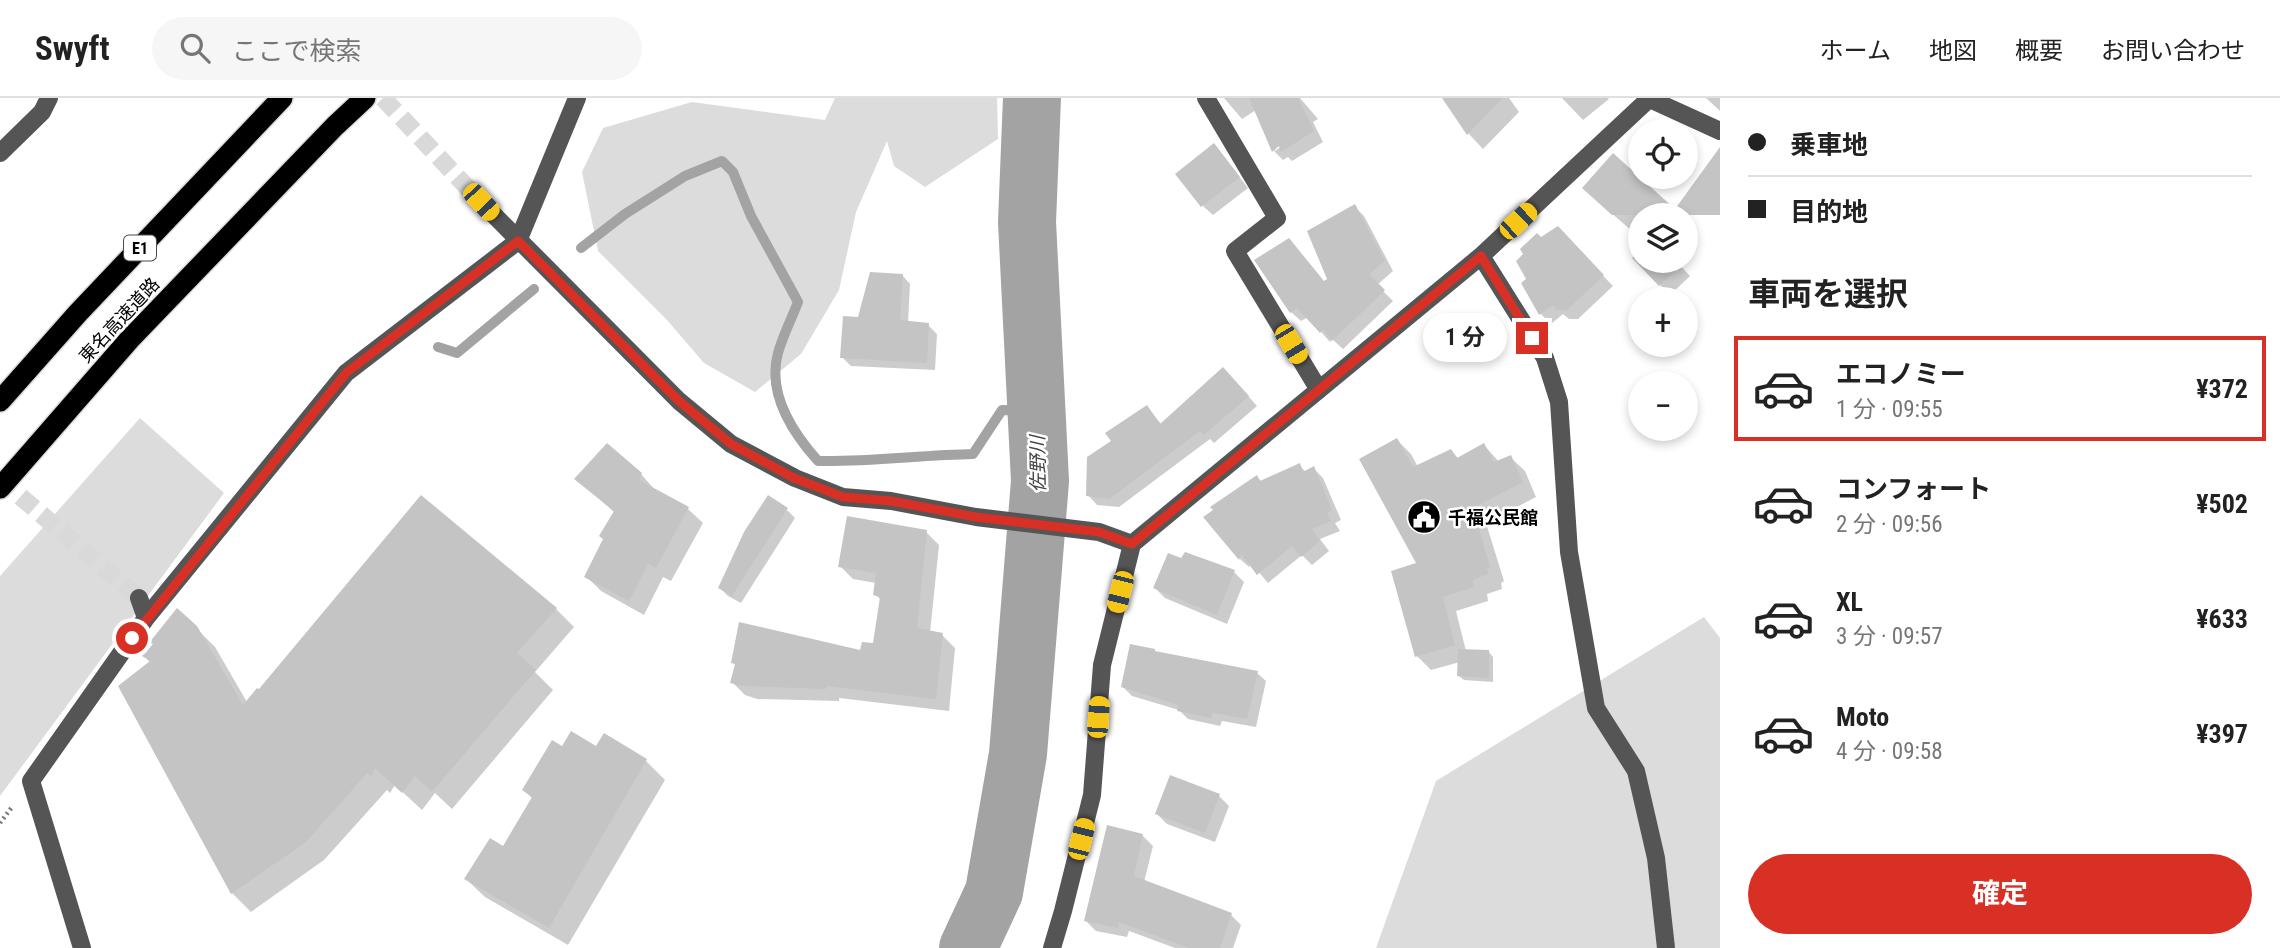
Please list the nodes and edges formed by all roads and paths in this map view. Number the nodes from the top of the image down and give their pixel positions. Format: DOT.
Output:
graph roads {
  1 [pos="49,98"];
  2 [pos="282,98"];
  3 [pos="365,98"];
  4 [pos="577,98"];
  5 [pos="1206,98"];
  6 [pos="1650,98"];
  7 [pos="1720,131"];
  8 [pos="0,153"];
  9 [pos="481,202"];
  10 [pos="518,241"];
  11 [pos="1481,256"];
  12 [pos="1319,390"];
  13 [pos="0,401"];
  14 [pos="0,488"];
  15 [pos="1132,544"];
  16 [pos="139,598"];
  17 [pos="146,618"];
  18 [pos="82,948"];
  19 [pos="1052,948"];
  20 [pos="1666,948"];
  1 -- 8 [label="street"];
  2 -- 13 [label="highway, 東名高速道路 / E1"];
  3 -- 14 [label="highway, 東名高速道路"];
  4 -- 10 [label="street"];
  5 -- 12 [label="street"];
  6 -- 7 [label="street"];
  6 -- 11 [label="street"];
  9 -- 10 [label="street"];
  10 -- 15 [label="street"];
  10 -- 17 [label="street"];
  11 -- 12 [label="street"];
  11 -- 20 [label="street"];
  12 -- 15 [label="street"];
  15 -- 19 [label="street"];
  16 -- 17 [label="street"];
  17 -- 18 [label="street"];
}
